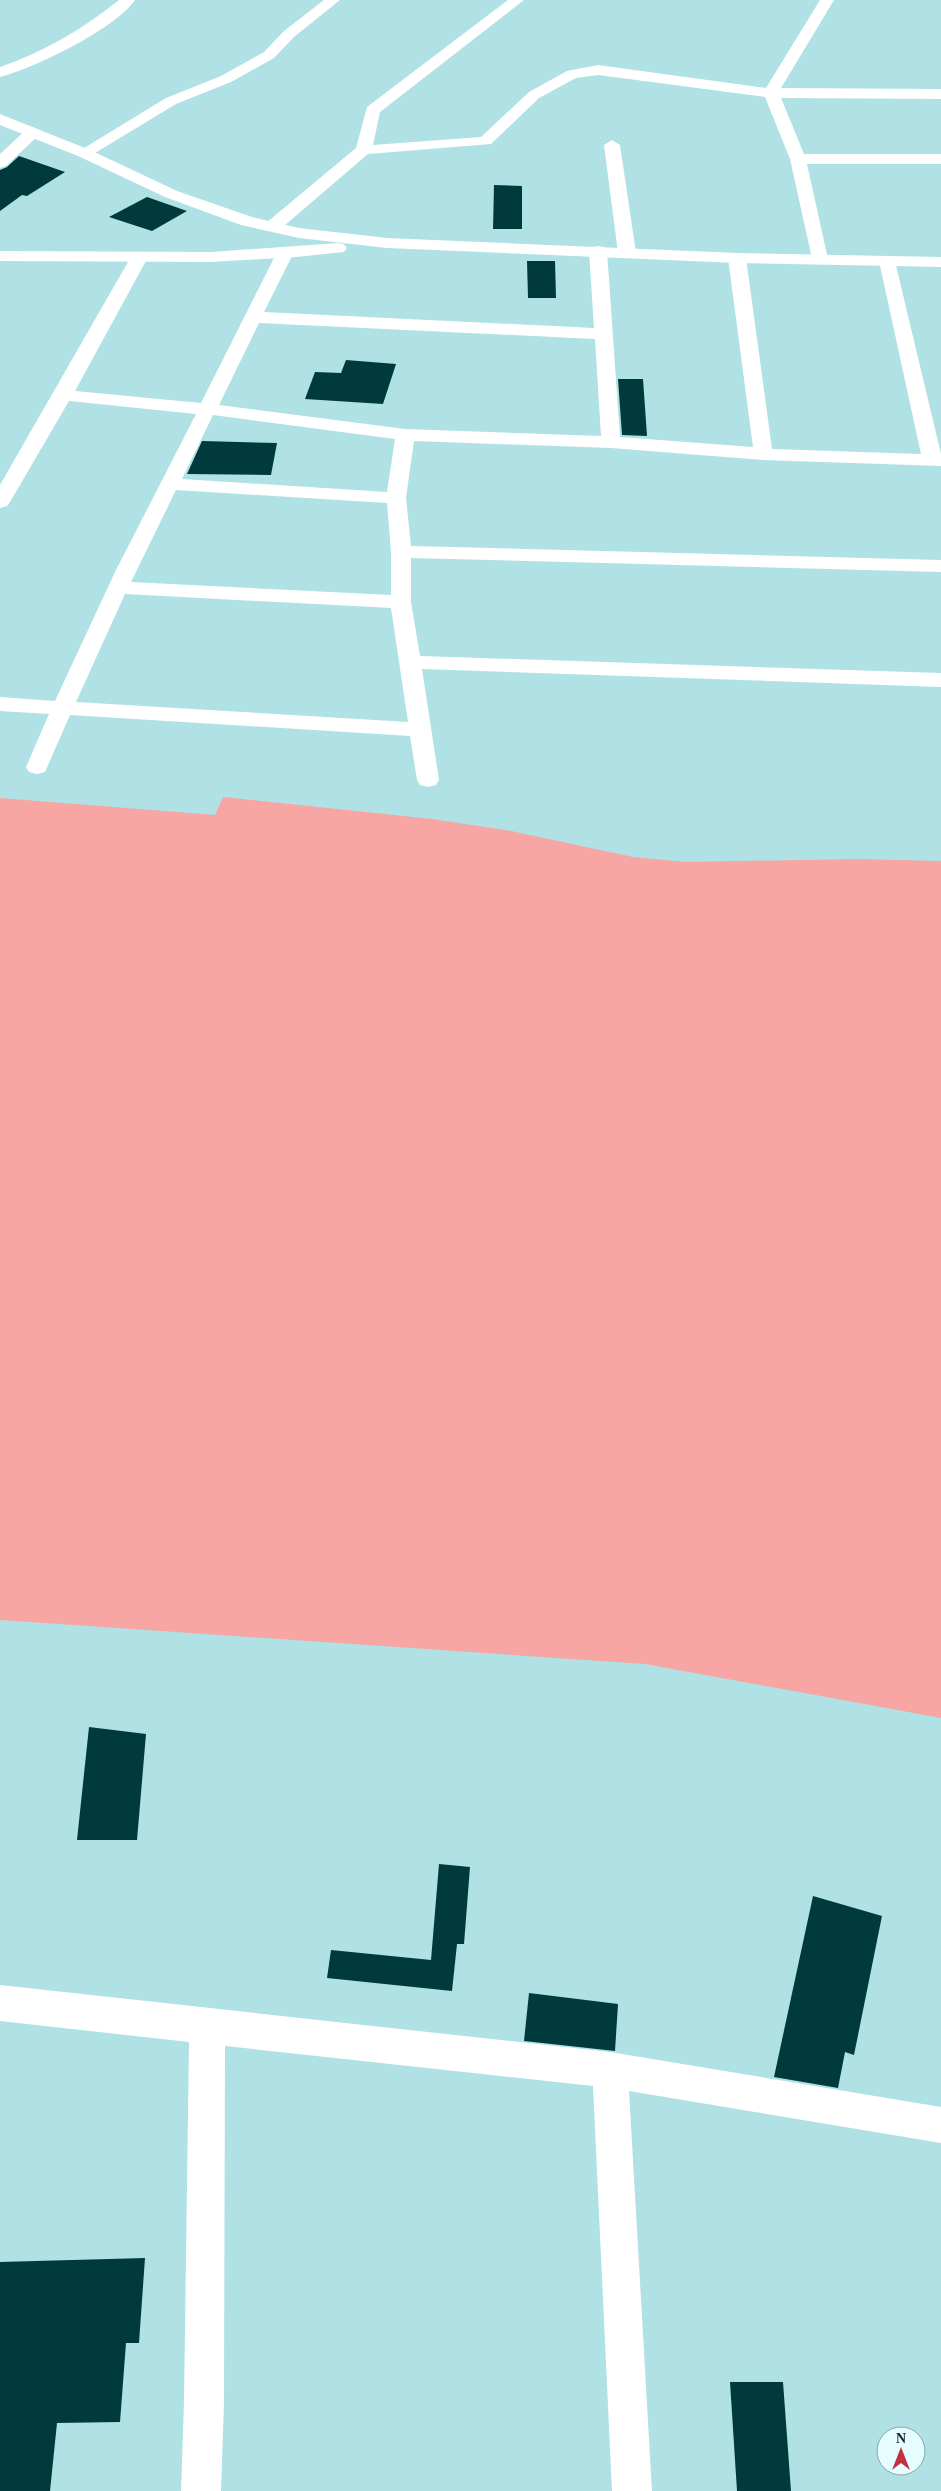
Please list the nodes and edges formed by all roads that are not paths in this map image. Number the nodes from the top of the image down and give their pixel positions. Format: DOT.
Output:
graph roads {
  1 [pos="128,0"];
  2 [pos="333,0"];
  3 [pos="517,0"];
  4 [pos="827,0"];
  5 [pos="0,72"];
  6 [pos="771,93"];
  7 [pos="941,94"];
  8 [pos="0,118"];
  9 [pos="33,132"];
  10 [pos="612,145"];
  11 [pos="364,150"];
  12 [pos="84,153"];
  13 [pos="798,159"];
  14 [pos="941,159"];
  15 [pos="0,163"];
  16 [pos="272,227"];
  17 [pos="387,243"];
  18 [pos="598,252"];
  19 [pos="627,253"];
  20 [pos="284,254"];
  21 [pos="0,256"];
  22 [pos="736,258"];
  23 [pos="819,259"];
  24 [pos="138,260"];
  25 [pos="888,261"];
  26 [pos="941,262"];
  27 [pos="254,317"];
  28 [pos="604,334"];
  29 [pos="63,395"];
  30 [pos="207,409"];
  31 [pos="405,435"];
  32 [pos="611,442"];
  33 [pos="763,454"];
  34 [pos="936,460"];
  35 [pos="168,484"];
  36 [pos="396,498"];
  37 [pos="0,502"];
  38 [pos="401,552"];
  39 [pos="941,566"];
  40 [pos="119,588"];
  41 [pos="401,602"];
  42 [pos="409,662"];
  43 [pos="941,680"];
  44 [pos="0,704"];
  45 [pos="62,708"];
  46 [pos="421,730"];
  47 [pos="37,767"];
  48 [pos="428,780"];
  49 [pos="0,2003"];
  50 [pos="207,2025"];
  51 [pos="610,2070"];
  52 [pos="941,2125"];
  53 [pos="201,2491"];
  54 [pos="632,2491"];
  1 -- 5 [label="street"];
  2 -- 12 [label="street"];
  3 -- 11 [label="street"];
  4 -- 6 [label="street"];
  6 -- 7 [label="street"];
  6 -- 11 [label="street"];
  6 -- 13 [label="street"];
  8 -- 9 [label="street"];
  9 -- 12 [label="street"];
  9 -- 15 [label="street"];
  10 -- 19 [label="street"];
  11 -- 16 [label="street"];
  12 -- 16 [label="street"];
  13 -- 14 [label="street"];
  13 -- 23 [label="street"];
  16 -- 17 [label="street"];
  17 -- 18 [label="street"];
  17 -- 20 [label="street"];
  18 -- 19 [label="street"];
  18 -- 28 [label="street"];
  19 -- 22 [label="street"];
  20 -- 24 [label="street"];
  20 -- 27 [label="street"];
  21 -- 24 [label="street"];
  22 -- 23 [label="street"];
  22 -- 33 [label="street"];
  23 -- 25 [label="street"];
  24 -- 29 [label="street"];
  25 -- 26 [label="street"];
  25 -- 34 [label="street"];
  27 -- 28 [label="street"];
  27 -- 30 [label="street"];
  28 -- 32 [label="street"];
  29 -- 30 [label="street"];
  29 -- 37 [label="street"];
  30 -- 31 [label="street"];
  30 -- 35 [label="street"];
  31 -- 32 [label="street"];
  31 -- 36 [label="street"];
  32 -- 33 [label="street"];
  33 -- 34 [label="street"];
  35 -- 36 [label="street"];
  35 -- 40 [label="street"];
  36 -- 38 [label="street"];
  38 -- 39 [label="street"];
  38 -- 41 [label="street"];
  40 -- 41 [label="street"];
  40 -- 45 [label="street"];
  41 -- 42 [label="street"];
  42 -- 43 [label="street"];
  42 -- 46 [label="street"];
  44 -- 45 [label="street"];
  45 -- 46 [label="street"];
  45 -- 47 [label="street"];
  46 -- 48 [label="street"];
  49 -- 50 [label="street"];
  50 -- 51 [label="street"];
  50 -- 53 [label="street"];
  51 -- 52 [label="street"];
  51 -- 54 [label="street"];
}
